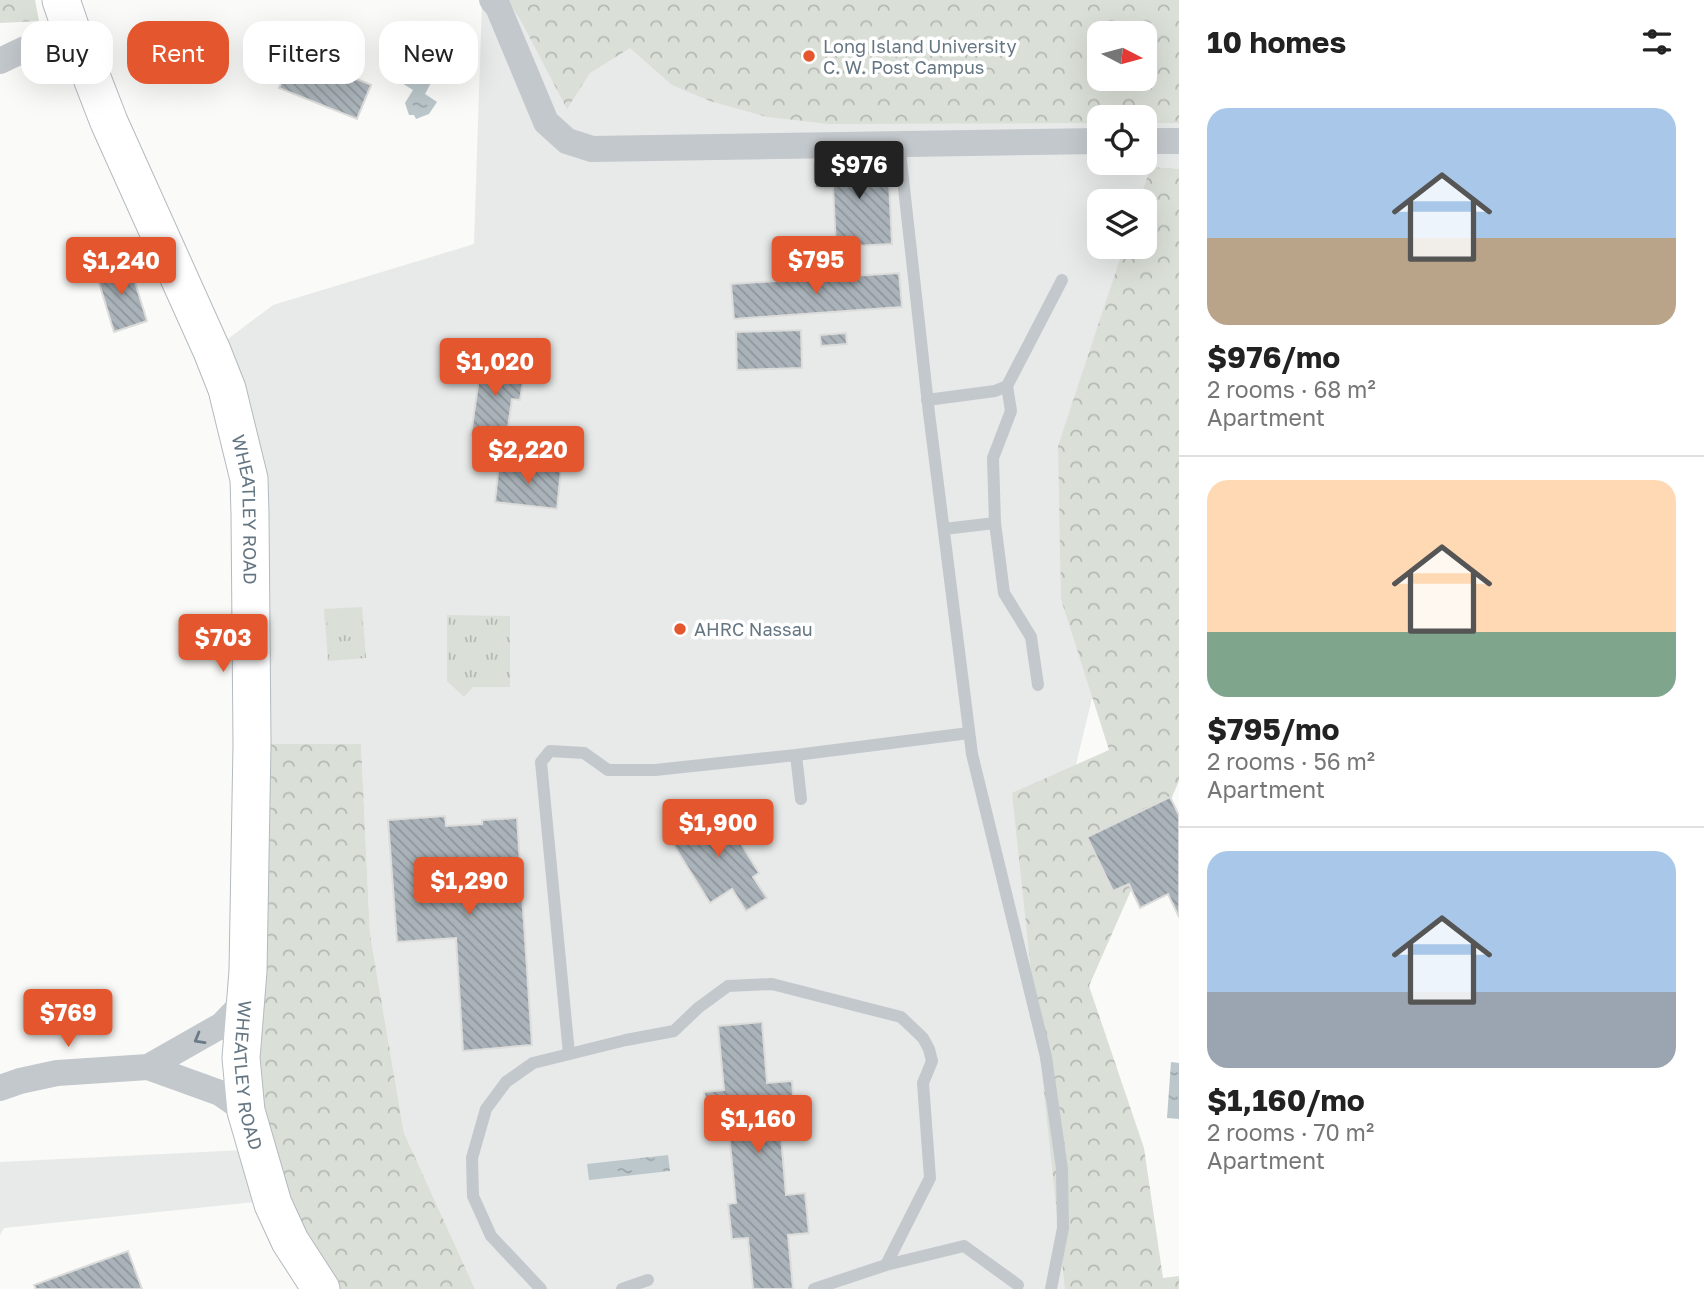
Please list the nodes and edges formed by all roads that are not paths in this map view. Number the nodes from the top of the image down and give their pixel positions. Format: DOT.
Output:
graph roads {
  1 [pos="61,0"];
  2 [pos="492,0"];
  3 [pos="68,21"];
  4 [pos="21,52"];
  5 [pos="0,61"];
  6 [pos="94,84"];
  7 [pos="1087,141"];
  8 [pos="1157,141"];
  9 [pos="1179,141"];
  10 [pos="900,143"];
  11 [pos="1062,280"];
  12 [pos="1007,386"];
  13 [pos="927,400"];
  14 [pos="995,523"];
  15 [pos="943,529"];
  16 [pos="1038,685"];
  17 [pos="969,733"];
  18 [pos="796,755"];
  19 [pos="801,799"];
  20 [pos="244,1002"];
  21 [pos="569,1054"];
  22 [pos="148,1067"];
  23 [pos="0,1088"];
  24 [pos="246,1111"];
  25 [pos="886,1265"];
  26 [pos="648,1280"];
  27 [pos="1016,1288"];
  28 [pos="321,1289"];
  29 [pos="541,1289"];
  30 [pos="622,1289"];
  31 [pos="814,1289"];
  32 [pos="1051,1289"];
  1 -- 3 [label="main road, WHEATLEY ROAD"];
  2 -- 10 [label="street"];
  4 -- 5 [label="street"];
  6 -- 20 [label="main road, WHEATLEY ROAD"];
  7 -- 10 [label="street"];
  8 -- 9 [label="street"];
  10 -- 13 [label="lane"];
  11 -- 12 [label="lane"];
  12 -- 13 [label="lane"];
  12 -- 14 [label="lane"];
  13 -- 15 [label="lane"];
  14 -- 15 [label="lane"];
  14 -- 16 [label="lane"];
  15 -- 17 [label="lane"];
  17 -- 18 [label="lane"];
  17 -- 32 [label="lane"];
  18 -- 19 [label="lane"];
  18 -- 21 [label="lane"];
  20 -- 22 [label="street, one-way"];
  20 -- 24 [label="main road, WHEATLEY ROAD"];
  21 -- 25 [label="lane"];
  21 -- 29 [label="lane"];
  22 -- 23 [label="street"];
  22 -- 24 [label="street"];
  24 -- 28 [label="main road, WHEATLEY ROAD"];
  25 -- 27 [label="lane"];
  25 -- 31 [label="lane"];
  26 -- 30 [label="lane"];
}
